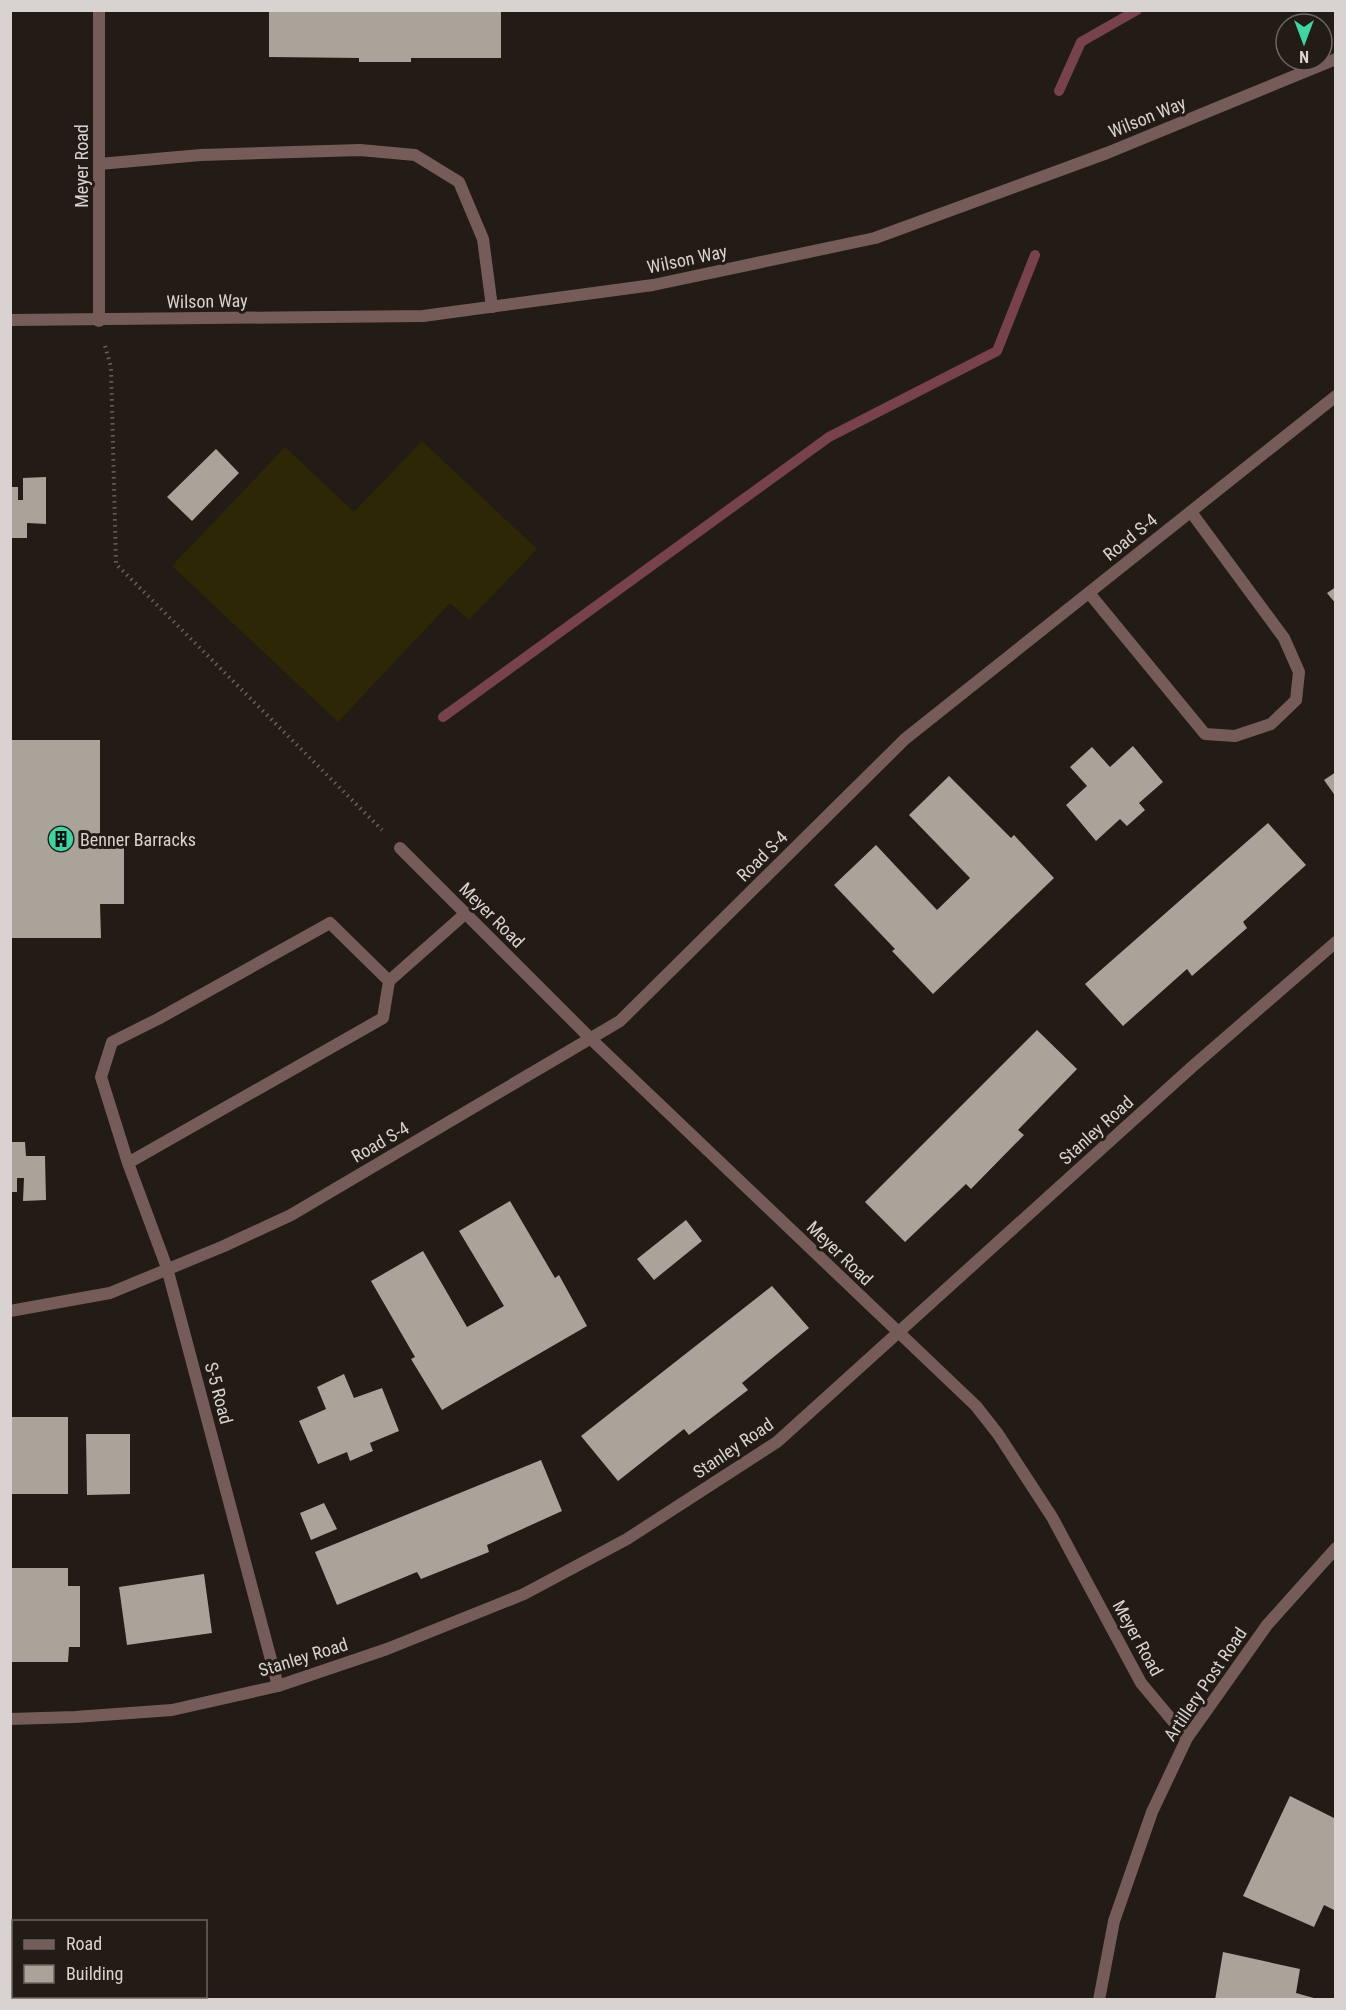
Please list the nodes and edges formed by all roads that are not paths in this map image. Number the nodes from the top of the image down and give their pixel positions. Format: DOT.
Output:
graph roads {
  1 [pos="99,10"];
  2 [pos="1335,59"];
  3 [pos="99,164"];
  4 [pos="492,307"];
  5 [pos="10,320"];
  6 [pos="99,321"];
  7 [pos="1335,396"];
  8 [pos="1191,512"];
  9 [pos="1089,593"];
  10 [pos="400,848"];
  11 [pos="466,914"];
  12 [pos="1335,942"];
  13 [pos="389,981"];
  14 [pos="592,1040"];
  15 [pos="128,1163"];
  16 [pos="167,1268"];
  17 [pos="10,1311"];
  18 [pos="899,1335"];
  19 [pos="1335,1548"];
  20 [pos="278,1686"];
  21 [pos="10,1719"];
  22 [pos="1187,1738"];
  23 [pos="1099,2000"];
  1 -- 3 [label="street, Meyer Road"];
  2 -- 4 [label="street, Wilson Way"];
  3 -- 4 [label="street"];
  3 -- 6 [label="street, Meyer Road"];
  4 -- 6 [label="street, Wilson Way"];
  5 -- 6 [label="street, Wilson Way"];
  7 -- 8 [label="street, Road S-4"];
  8 -- 9 [label="street, Road S-4"];
  8 -- 9 [label="street"];
  9 -- 14 [label="street, Road S-4"];
  10 -- 11 [label="street, Meyer Road"];
  11 -- 13 [label="street"];
  11 -- 14 [label="street, Meyer Road"];
  12 -- 18 [label="street, Stanley Road"];
  13 -- 15 [label="street"];
  13 -- 15 [label="street, S-5 Road"];
  14 -- 16 [label="street, Road S-4"];
  14 -- 18 [label="street, Meyer Road"];
  15 -- 16 [label="street, S-5 Road"];
  16 -- 17 [label="street"];
  16 -- 20 [label="street, S-5 Road"];
  18 -- 20 [label="street, Stanley Road"];
  18 -- 22 [label="street, Meyer Road"];
  19 -- 22 [label="street, Artillery Post Road"];
  20 -- 21 [label="street, Stanley Road"];
  22 -- 23 [label="street, Artillery Post Road"];
}
